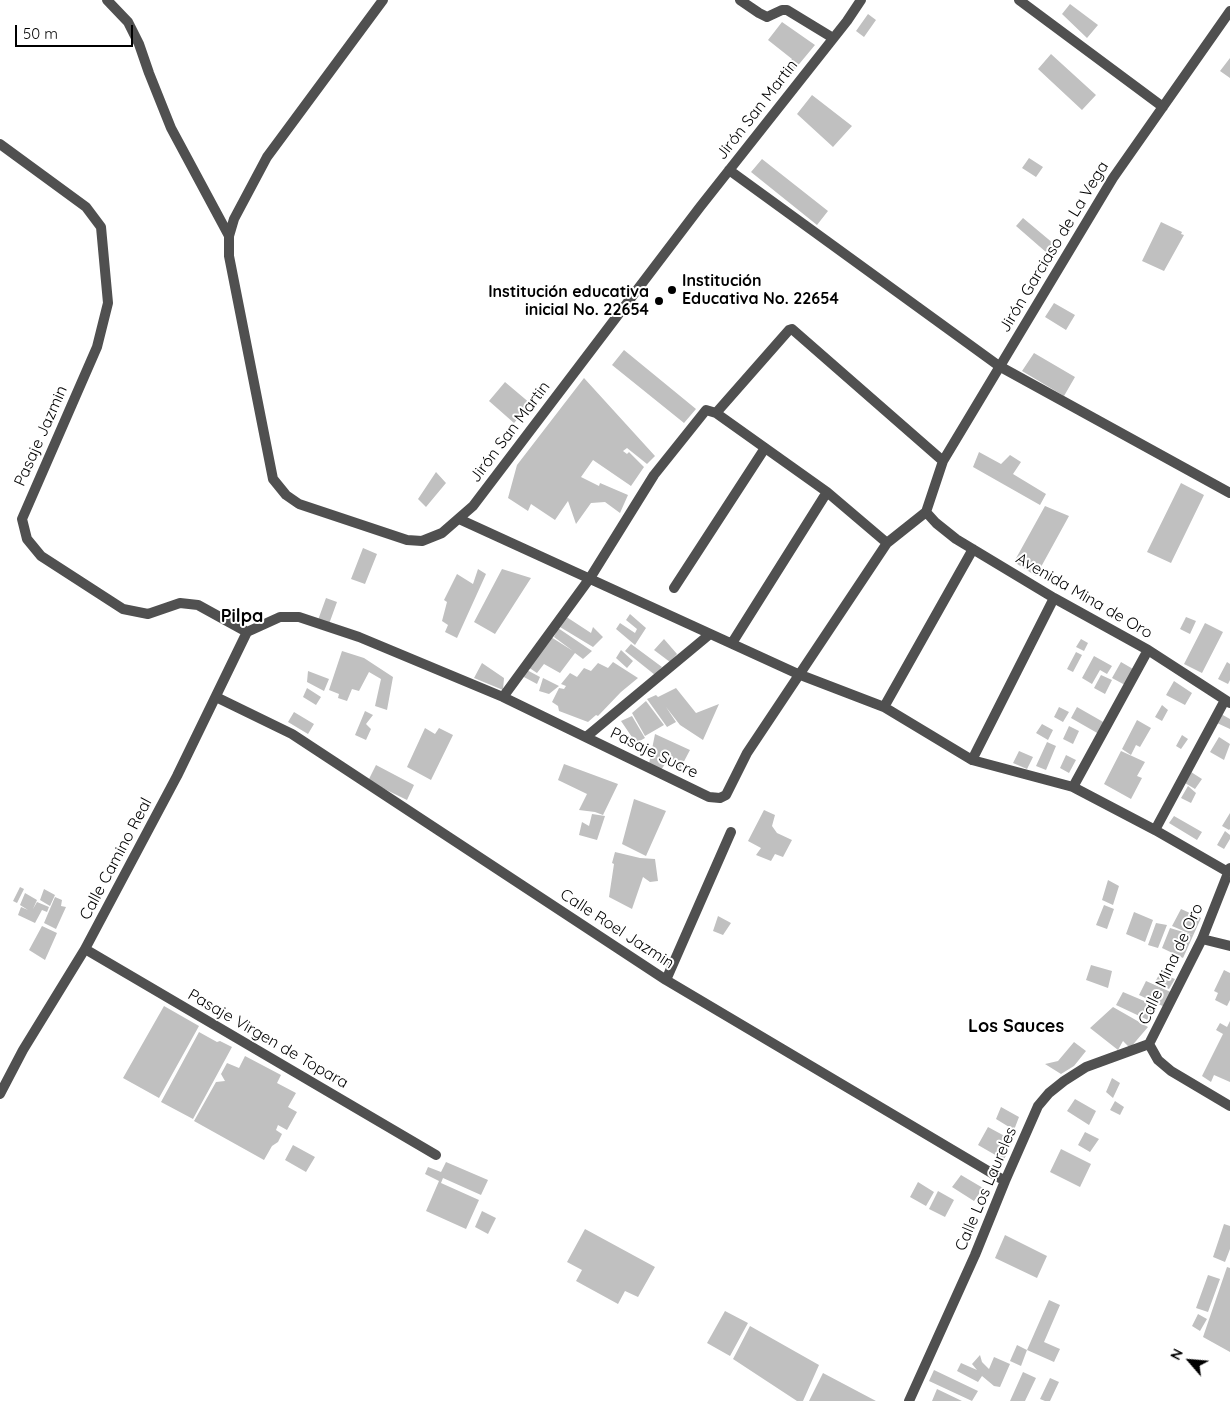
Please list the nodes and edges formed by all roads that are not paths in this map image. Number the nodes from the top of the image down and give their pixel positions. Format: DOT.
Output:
graph roads {
  1 [pos="107,0"];
  2 [pos="383,0"];
  3 [pos="740,0"];
  4 [pos="861,0"];
  5 [pos="1019,0"];
  6 [pos="1230,11"];
  7 [pos="833,38"];
  8 [pos="1163,107"];
  9 [pos="0,144"];
  10 [pos="729,170"];
  11 [pos="229,236"];
  12 [pos="999,366"];
  13 [pos="716,413"];
  14 [pos="765,448"];
  15 [pos="943,461"];
  16 [pos="827,492"];
  17 [pos="1230,493"];
  18 [pos="926,512"];
  19 [pos="460,519"];
  20 [pos="887,543"];
  21 [pos="973,549"];
  22 [pos="590,578"];
  23 [pos="674,588"];
  24 [pos="1054,598"];
  25 [pos="247,632"];
  26 [pos="710,634"];
  27 [pos="732,644"];
  28 [pos="1148,650"];
  29 [pos="798,674"];
  30 [pos="216,697"];
  31 [pos="503,697"];
  32 [pos="1228,702"];
  33 [pos="884,707"];
  34 [pos="586,737"];
  35 [pos="972,760"];
  36 [pos="1073,787"];
  37 [pos="1155,830"];
  38 [pos="731,832"];
  39 [pos="1229,870"];
  40 [pos="1202,939"];
  41 [pos="1230,946"];
  42 [pos="85,949"];
  43 [pos="666,980"];
  44 [pos="1149,1044"];
  45 [pos="0,1094"];
  46 [pos="1230,1106"];
  47 [pos="436,1156"];
  48 [pos="1005,1181"];
  49 [pos="910,1401"];
  1 -- 11 [label="street"];
  2 -- 11 [label="street"];
  3 -- 7 [label="street"];
  4 -- 7 [label="street, Jirón San Martin"];
  5 -- 8 [label="street"];
  6 -- 8 [label="street, Jirón Garciaso de La Vega"];
  7 -- 10 [label="street, Jirón San Martin"];
  8 -- 12 [label="street, Jirón Garciaso de La Vega"];
  9 -- 25 [label="street, Pasaje Jazmin"];
  10 -- 12 [label="street"];
  10 -- 19 [label="street, Jirón San Martin"];
  11 -- 19 [label="street, Jirón San Martin"];
  12 -- 15 [label="street, Jirón Garciaso de La Vega"];
  12 -- 17 [label="street"];
  13 -- 14 [label="street"];
  13 -- 15 [label="street"];
  13 -- 22 [label="street"];
  14 -- 16 [label="street"];
  14 -- 23 [label="street"];
  15 -- 18 [label="street, Jirón Garciaso de La Vega"];
  16 -- 20 [label="street"];
  16 -- 27 [label="street"];
  18 -- 20 [label="street, Pasaje Sucre"];
  18 -- 21 [label="street, Avenida Mina de Oro"];
  19 -- 22 [label="street"];
  20 -- 29 [label="street, Pasaje Sucre"];
  21 -- 24 [label="street, Avenida Mina de Oro"];
  21 -- 33 [label="street"];
  22 -- 26 [label="street"];
  22 -- 31 [label="street"];
  24 -- 28 [label="street, Avenida Mina de Oro"];
  24 -- 35 [label="street"];
  25 -- 30 [label="street, Calle Camino Real"];
  25 -- 31 [label="street, Pasaje Sucre"];
  26 -- 27 [label="street"];
  26 -- 34 [label="street"];
  27 -- 29 [label="street"];
  28 -- 32 [label="street, Avenida Mina de Oro"];
  28 -- 36 [label="street"];
  29 -- 33 [label="street"];
  29 -- 34 [label="street, Pasaje Sucre"];
  30 -- 42 [label="street, Calle Camino Real"];
  30 -- 43 [label="street, Calle Roel Jazmin"];
  31 -- 34 [label="street, Pasaje Sucre"];
  32 -- 37 [label="street"];
  33 -- 35 [label="street"];
  35 -- 36 [label="street"];
  36 -- 37 [label="street"];
  37 -- 39 [label="street"];
  38 -- 43 [label="street"];
  39 -- 40 [label="street, Calle Mina de Oro"];
  40 -- 41 [label="street"];
  40 -- 44 [label="street, Calle Mina de Oro"];
  42 -- 45 [label="street, Calle Camino Real"];
  42 -- 47 [label="street, Pasaje Virgen de Topara"];
  43 -- 48 [label="street, Calle Roel Jazmin"];
  44 -- 46 [label="street"];
  44 -- 48 [label="street, Calle Los Laureles"];
  48 -- 49 [label="street, Calle Los Laureles"];
}
